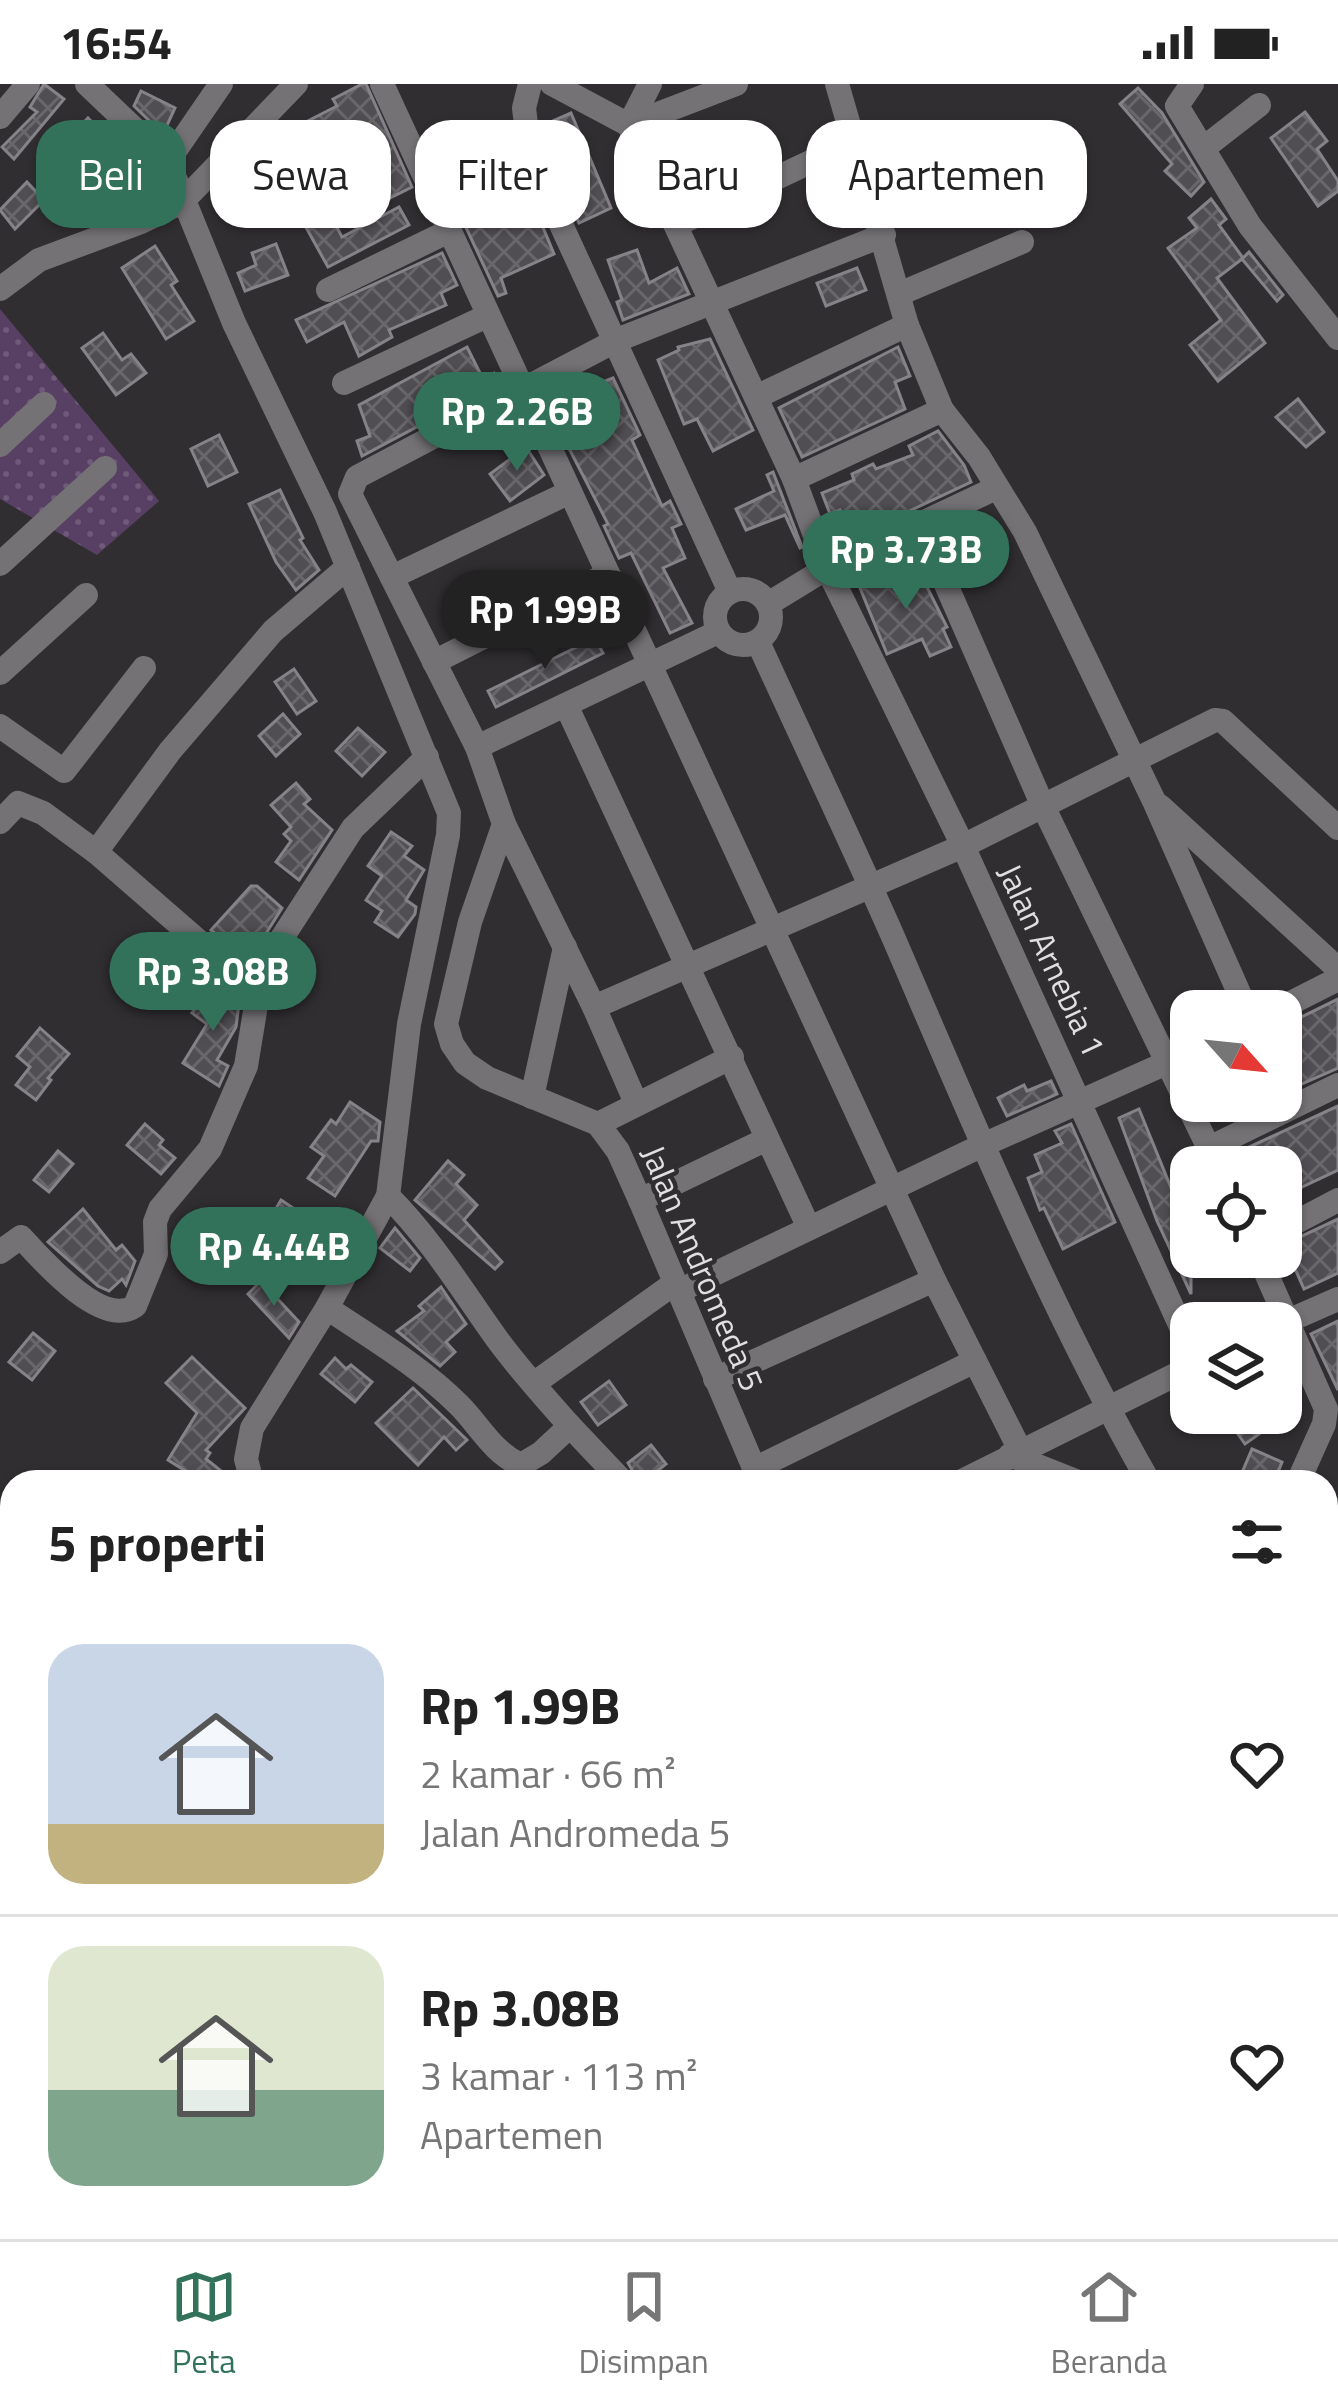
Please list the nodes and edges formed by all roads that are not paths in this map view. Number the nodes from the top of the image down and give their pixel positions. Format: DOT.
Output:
graph roads {
  1 [pos="28,84"];
  2 [pos="87,84"];
  3 [pos="221,84"];
  4 [pos="296,84"];
  5 [pos="530,84"];
  6 [pos="552,84"];
  7 [pos="650,84"];
  8 [pos="736,84"];
  9 [pos="836,84"];
  10 [pos="1192,84"];
  11 [pos="394,91"];
  12 [pos="1259,106"];
  13 [pos="0,117"];
  14 [pos="125,120"];
  15 [pos="620,120"];
  16 [pos="632,120"];
  17 [pos="642,120"];
  18 [pos="848,120"];
  19 [pos="186,135"];
  20 [pos="1205,147"];
  21 [pos="186,198"];
  22 [pos="186,211"];
  23 [pos="124,228"];
  24 [pos="677,228"];
  25 [pos="882,228"];
  26 [pos="447,232"];
  27 [pos="884,235"];
  28 [pos="1022,242"];
  29 [pos="3,279"];
  30 [pos="328,290"];
  31 [pos="899,294"];
  32 [pos="710,304"];
  33 [pos="487,316"];
  34 [pos="907,325"];
  35 [pos="1338,338"];
  36 [pos="616,340"];
  37 [pos="344,383"];
  38 [pos="523,391"];
  39 [pos="756,397"];
  40 [pos="44,404"];
  41 [pos="941,410"];
  42 [pos="0,446"];
  43 [pos="105,468"];
  44 [pos="794,479"];
  45 [pos="996,488"];
  46 [pos="570,492"];
  47 [pos="920,525"];
  48 [pos="0,564"];
  49 [pos="348,567"];
  50 [pos="827,568"];
  51 [pos="608,574"];
  52 [pos="392,577"];
  53 [pos="730,592"];
  54 [pos="86,595"];
  55 [pos="769,604"];
  56 [pos="718,632"];
  57 [pos="758,642"];
  58 [pos="434,662"];
  59 [pos="651,664"];
  60 [pos="144,668"];
  61 [pos="0,673"];
  62 [pos="566,705"];
  63 [pos="0,727"];
  64 [pos="477,747"];
  65 [pos="428,757"];
  66 [pos="1132,760"];
  67 [pos="1154,800"];
  68 [pos="1042,804"];
  69 [pos="0,822"];
  70 [pos="504,824"];
  71 [pos="1338,828"];
  72 [pos="963,846"];
  73 [pos="96,852"];
  74 [pos="871,888"];
  75 [pos="774,926"];
  76 [pos="565,947"];
  77 [pos="687,965"];
  78 [pos="1338,969"];
  79 [pos="1338,980"];
  80 [pos="1238,990"];
  81 [pos="258,993"];
  82 [pos="1302,998"];
  83 [pos="594,1006"];
  84 [pos="732,1057"];
  85 [pos="1170,1062"];
  86 [pos="1166,1064"];
  87 [pos="1338,1085"];
  88 [pos="532,1097"];
  89 [pos="1081,1101"];
  90 [pos="636,1103"];
  91 [pos="598,1124"];
  92 [pos="766,1139"];
  93 [pos="983,1145"];
  94 [pos="1207,1146"];
  95 [pos="1234,1146"];
  96 [pos="894,1187"];
  97 [pos="388,1196"];
  98 [pos="640,1200"];
  99 [pos="1338,1200"];
  100 [pos="1302,1218"];
  101 [pos="809,1228"];
  102 [pos="0,1252"];
  103 [pos="934,1280"];
  104 [pos="677,1287"];
  105 [pos="1338,1299"];
  106 [pos="1170,1302"];
  107 [pos="327,1308"];
  108 [pos="1302,1315"];
  109 [pos="1302,1359"];
  110 [pos="975,1361"];
  111 [pos="1170,1378"];
  112 [pos="715,1379"];
  113 [pos="536,1382"];
  114 [pos="1107,1409"];
  115 [pos="1331,1416"];
  116 [pos="570,1426"];
  117 [pos="1014,1453"];
  118 [pos="249,1470"];
  119 [pos="612,1470"];
  120 [pos="754,1470"];
  121 [pos="768,1470"];
  122 [pos="982,1470"];
  123 [pos="1052,1470"];
  124 [pos="1142,1470"];
  125 [pos="1304,1470"];
  1 -- 13 [label="street"];
  2 -- 14 [label="street"];
  3 -- 19 [label="street"];
  4 -- 21 [label="street"];
  5 -- 36 [label="street"];
  6 -- 15 [label="street"];
  7 -- 16 [label="street"];
  8 -- 17 [label="street"];
  9 -- 18 [label="street"];
  10 -- 20 [label="street"];
  11 -- 26 [label="street"];
  12 -- 20 [label="street"];
  20 -- 35 [label="street"];
  22 -- 49 [label="street"];
  23 -- 29 [label="street"];
  24 -- 32 [label="street, Jalan Arnebia 1"];
  25 -- 27 [label="street"];
  26 -- 30 [label="street"];
  26 -- 33 [label="street"];
  27 -- 31 [label="street"];
  27 -- 32 [label="street"];
  28 -- 31 [label="street"];
  31 -- 34 [label="street"];
  32 -- 36 [label="street"];
  32 -- 39 [label="street, Jalan Arnebia 1"];
  33 -- 37 [label="street"];
  33 -- 38 [label="street"];
  34 -- 39 [label="street"];
  34 -- 41 [label="street"];
  36 -- 38 [label="street"];
  36 -- 53 [label="street"];
  38 -- 46 [label="street"];
  38 -- 52 [label="street"];
  39 -- 44 [label="street, Jalan Arnebia 1"];
  40 -- 42 [label="street"];
  41 -- 44 [label="street"];
  41 -- 45 [label="street"];
  43 -- 48 [label="street"];
  44 -- 50 [label="street, Jalan Arnebia 1"];
  45 -- 47 [label="street"];
  45 -- 66 [label="street"];
  46 -- 51 [label="street"];
  46 -- 52 [label="street"];
  47 -- 50 [label="street"];
  47 -- 68 [label="street"];
  49 -- 65 [label="street"];
  49 -- 73 [label="street"];
  50 -- 55 [label="street"];
  50 -- 72 [label="street, Jalan Arnebia 1"];
  51 -- 58 [label="street"];
  51 -- 59 [label="street"];
  52 -- 58 [label="street"];
  53 -- 55 [label="street"];
  53 -- 56 [label="street"];
  54 -- 61 [label="street"];
  55 -- 57 [label="street"];
  56 -- 57 [label="street"];
  56 -- 59 [label="street"];
  57 -- 74 [label="street"];
  58 -- 64 [label="street"];
  59 -- 62 [label="street"];
  59 -- 75 [label="street"];
  60 -- 63 [label="street"];
  62 -- 64 [label="street"];
  62 -- 77 [label="street"];
  64 -- 70 [label="street"];
  65 -- 81 [label="street"];
  65 -- 97 [label="street"];
  66 -- 67 [label="street"];
  66 -- 68 [label="street"];
  66 -- 71 [label="street"];
  67 -- 78 [label="street"];
  67 -- 80 [label="street"];
  68 -- 72 [label="street"];
  68 -- 86 [label="street"];
  69 -- 73 [label="street"];
  70 -- 76 [label="street"];
  70 -- 88 [label="street, Jalan Andromeda 5"];
  72 -- 74 [label="street"];
  72 -- 89 [label="street, Jalan Arnebia 1"];
  73 -- 81 [label="street"];
  74 -- 75 [label="street"];
  74 -- 93 [label="street"];
  75 -- 77 [label="street"];
  75 -- 96 [label="street"];
  76 -- 83 [label="street"];
  76 -- 88 [label="street"];
  77 -- 83 [label="street"];
  77 -- 84 [label="street"];
  79 -- 82 [label="street"];
  81 -- 102 [label="street"];
  83 -- 90 [label="street"];
  84 -- 90 [label="street"];
  84 -- 92 [label="street"];
  85 -- 86 [label="street"];
  86 -- 89 [label="street"];
  86 -- 94 [label="street"];
  87 -- 95 [label="street"];
  88 -- 91 [label="street, Jalan Andromeda 5"];
  89 -- 93 [label="street"];
  89 -- 106 [label="street, Jalan Arnebia 1"];
  90 -- 91 [label="street"];
  91 -- 98 [label="street, Jalan Andromeda 5"];
  92 -- 98 [label="street"];
  92 -- 101 [label="street"];
  93 -- 96 [label="street"];
  93 -- 114 [label="street"];
  96 -- 101 [label="street"];
  96 -- 103 [label="street"];
  97 -- 107 [label="street"];
  97 -- 113 [label="street"];
  98 -- 104 [label="street, Jalan Andromeda 5"];
  99 -- 100 [label="street"];
  101 -- 104 [label="street"];
  103 -- 110 [label="street"];
  103 -- 112 [label="street"];
  104 -- 112 [label="street, Jalan Andromeda 5"];
  104 -- 113 [label="street"];
  105 -- 108 [label="street"];
  107 -- 116 [label="street"];
  107 -- 118 [label="street"];
  109 -- 115 [label="street"];
  110 -- 117 [label="street"];
  110 -- 121 [label="street"];
  111 -- 114 [label="street"];
  112 -- 120 [label="street, Jalan Andromeda 5"];
  113 -- 116 [label="street"];
  114 -- 117 [label="street"];
  114 -- 124 [label="street"];
  115 -- 125 [label="street"];
  116 -- 119 [label="street"];
  117 -- 122 [label="street"];
  117 -- 123 [label="street"];
}
